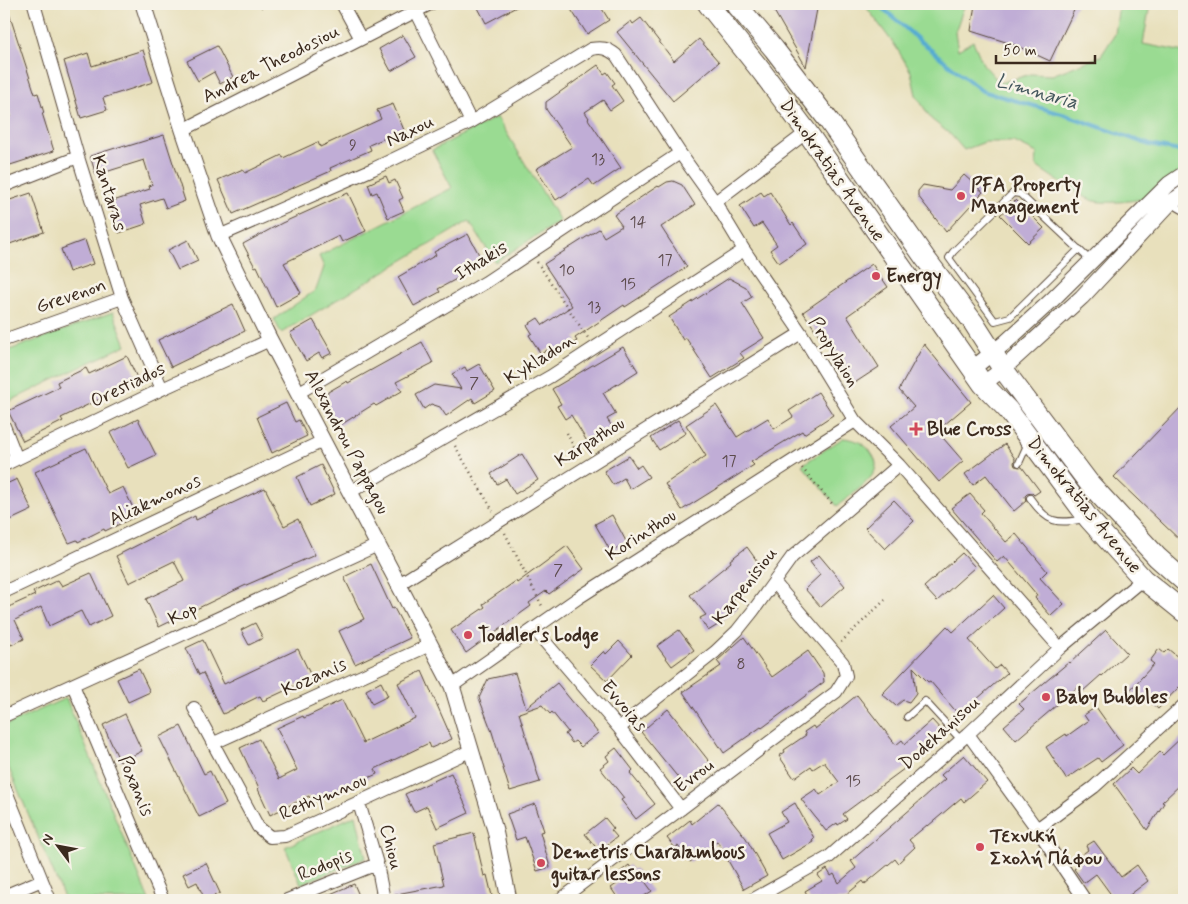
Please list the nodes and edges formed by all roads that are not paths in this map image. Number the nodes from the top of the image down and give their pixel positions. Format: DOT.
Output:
graph roads {
  1 [pos="34,4"];
  2 [pos="143,4"];
  3 [pos="342,4"];
  4 [pos="430,4"];
  5 [pos="708,4"];
  6 [pos="736,4"];
  7 [pos="416,11"];
  8 [pos="361,39"];
  9 [pos="608,49"];
  10 [pos="471,122"];
  11 [pos="183,130"];
  12 [pos="808,132"];
  13 [pos="680,153"];
  14 [pos="78,157"];
  15 [pos="1184,174"];
  16 [pos="4,186"];
  17 [pos="1184,193"];
  18 [pos="714,202"];
  19 [pos="1170,204"];
  20 [pos="1184,211"];
  21 [pos="219,236"];
  22 [pos="1079,249"];
  23 [pos="744,250"];
  24 [pos="1091,261"];
  25 [pos="122,298"];
  26 [pos="801,333"];
  27 [pos="4,340"];
  28 [pos="270,340"];
  29 [pos="998,361"];
  30 [pos="977,377"];
  31 [pos="162,389"];
  32 [pos="298,393"];
  33 [pos="854,421"];
  34 [pos="4,426"];
  35 [pos="1029,439"];
  36 [pos="323,441"];
  37 [pos="17,459"];
  38 [pos="1019,463"];
  39 [pos="899,465"];
  40 [pos="4,466"];
  41 [pos="350,492"];
  42 [pos="1030,498"];
  43 [pos="1089,518"];
  44 [pos="378,545"];
  45 [pos="1143,578"];
  46 [pos="1184,581"];
  47 [pos="774,582"];
  48 [pos="399,584"];
  49 [pos="4,592"];
  50 [pos="1184,612"];
  51 [pos="534,629"];
  52 [pos="430,645"];
  53 [pos="1060,648"];
  54 [pos="73,686"];
  55 [pos="452,686"];
  56 [pos="1184,705"];
  57 [pos="194,708"];
  58 [pos="4,716"];
  59 [pos="907,717"];
  60 [pos="619,728"];
  61 [pos="965,737"];
  62 [pos="214,743"];
  63 [pos="472,750"];
  64 [pos="4,786"];
  65 [pos="359,803"];
  66 [pos="681,809"];
  67 [pos="1037,829"];
  68 [pos="377,864"];
  69 [pos="42,880"];
  70 [pos="4,896"];
  71 [pos="50,900"];
  72 [pos="163,900"];
  73 [pos="287,900"];
  74 [pos="384,900"];
  75 [pos="509,900"];
  76 [pos="560,900"];
  77 [pos="752,900"];
  78 [pos="1085,900"];
  1 -- 14 [label="street, Kantaras"];
  2 -- 11 [label="street, Alexandrou Pappagou"];
  3 -- 8 [label="street"];
  4 -- 7 [label="street, Andrea Theodosiou"];
  5 -- 12 [label="highway, Dimokratias Avenue"];
  6 -- 29 [label="highway, Dimokratias Avenue"];
  7 -- 8 [label="street, Andrea Theodosiou"];
  7 -- 10 [label="street"];
  8 -- 11 [label="street, Andrea Theodosiou"];
  9 -- 10 [label="street, Naxou"];
  9 -- 13 [label="street, Propylaion"];
  10 -- 21 [label="street, Naxou"];
  11 -- 21 [label="street, Alexandrou Pappagou"];
  12 -- 18 [label="street"];
  12 -- 30 [label="highway, Dimokratias Avenue"];
  13 -- 18 [label="street, Propylaion"];
  13 -- 32 [label="street, Ithakis"];
  14 -- 16 [label="street"];
  14 -- 25 [label="street, Kantaras"];
  15 -- 24 [label="street"];
  17 -- 19 [label="street"];
  18 -- 23 [label="street, Propylaion"];
  19 -- 20 [label="lane"];
  19 -- 29 [label="street"];
  21 -- 28 [label="street, Alexandrou Pappagou"];
  22 -- 22 [label="lane"];
  22 -- 24 [label="lane"];
  23 -- 26 [label="street, Propylaion"];
  23 -- 41 [label="street, Kykladon"];
  24 -- 29 [label="street"];
  25 -- 27 [label="street, Grevenon"];
  25 -- 31 [label="street, Kantaras"];
  26 -- 33 [label="street, Propylaion"];
  26 -- 48 [label="street, Karpathou"];
  28 -- 31 [label="street, Orestiados"];
  28 -- 32 [label="street, Alexandrou Pappagou"];
  29 -- 30 [label="street"];
  29 -- 46 [label="highway, Dimokratias Avenue"];
  30 -- 35 [label="highway, Dimokratias Avenue"];
  31 -- 37 [label="street, Orestiados"];
  32 -- 36 [label="street, Alexandrou Pappagou"];
  33 -- 39 [label="street, Propylaion"];
  33 -- 51 [label="street, Korinthou"];
  34 -- 37 [label="street"];
  35 -- 38 [label="lane"];
  35 -- 43 [label="highway, Dimokratias Avenue"];
  36 -- 41 [label="street, Alexandrou Pappagou"];
  36 -- 49 [label="street, Aliakmonos"];
  37 -- 40 [label="street, Orestiados"];
  39 -- 47 [label="street, Karpenisiou"];
  39 -- 53 [label="street, Propylaion"];
  41 -- 44 [label="street, Alexandrou Pappagou"];
  42 -- 43 [label="lane"];
  43 -- 45 [label="highway, Dimokratias Avenue"];
  44 -- 48 [label="street, Alexandrou Pappagou"];
  44 -- 54 [label="street, Kop"];
  45 -- 50 [label="highway, Dimokratias Avenue"];
  45 -- 53 [label="street, Dodekanisou"];
  47 -- 60 [label="street, Karpenisiou"];
  47 -- 66 [label="street, Evrou"];
  48 -- 52 [label="street, Alexandrou Pappagou"];
  51 -- 55 [label="street, Korinthou"];
  51 -- 60 [label="street, Evvoias"];
  52 -- 55 [label="street, Alexandrou Pappagou"];
  52 -- 62 [label="street, Kozanis"];
  53 -- 61 [label="street, Dodekanisou"];
  54 -- 58 [label="street, Kop"];
  54 -- 72 [label="street, Poxanis"];
  55 -- 63 [label="street, Alexandrou Pappagou"];
  56 -- 67 [label="street"];
  57 -- 62 [label="street, Rethymnou"];
  59 -- 61 [label="lane"];
  60 -- 66 [label="street, Evvoias"];
  61 -- 67 [label="street"];
  61 -- 77 [label="street, Dodekanisou"];
  62 -- 65 [label="street, Rethymnou"];
  63 -- 65 [label="street, Rethymnou"];
  63 -- 75 [label="street, Alexandrou Pappagou"];
  64 -- 69 [label="street"];
  65 -- 68 [label="street, Chiou"];
  66 -- 76 [label="street, Evrou"];
  67 -- 78 [label="street"];
  68 -- 73 [label="street, Rodopis"];
  68 -- 74 [label="street, Chiou"];
  69 -- 70 [label="street"];
  69 -- 71 [label="street"];
}
